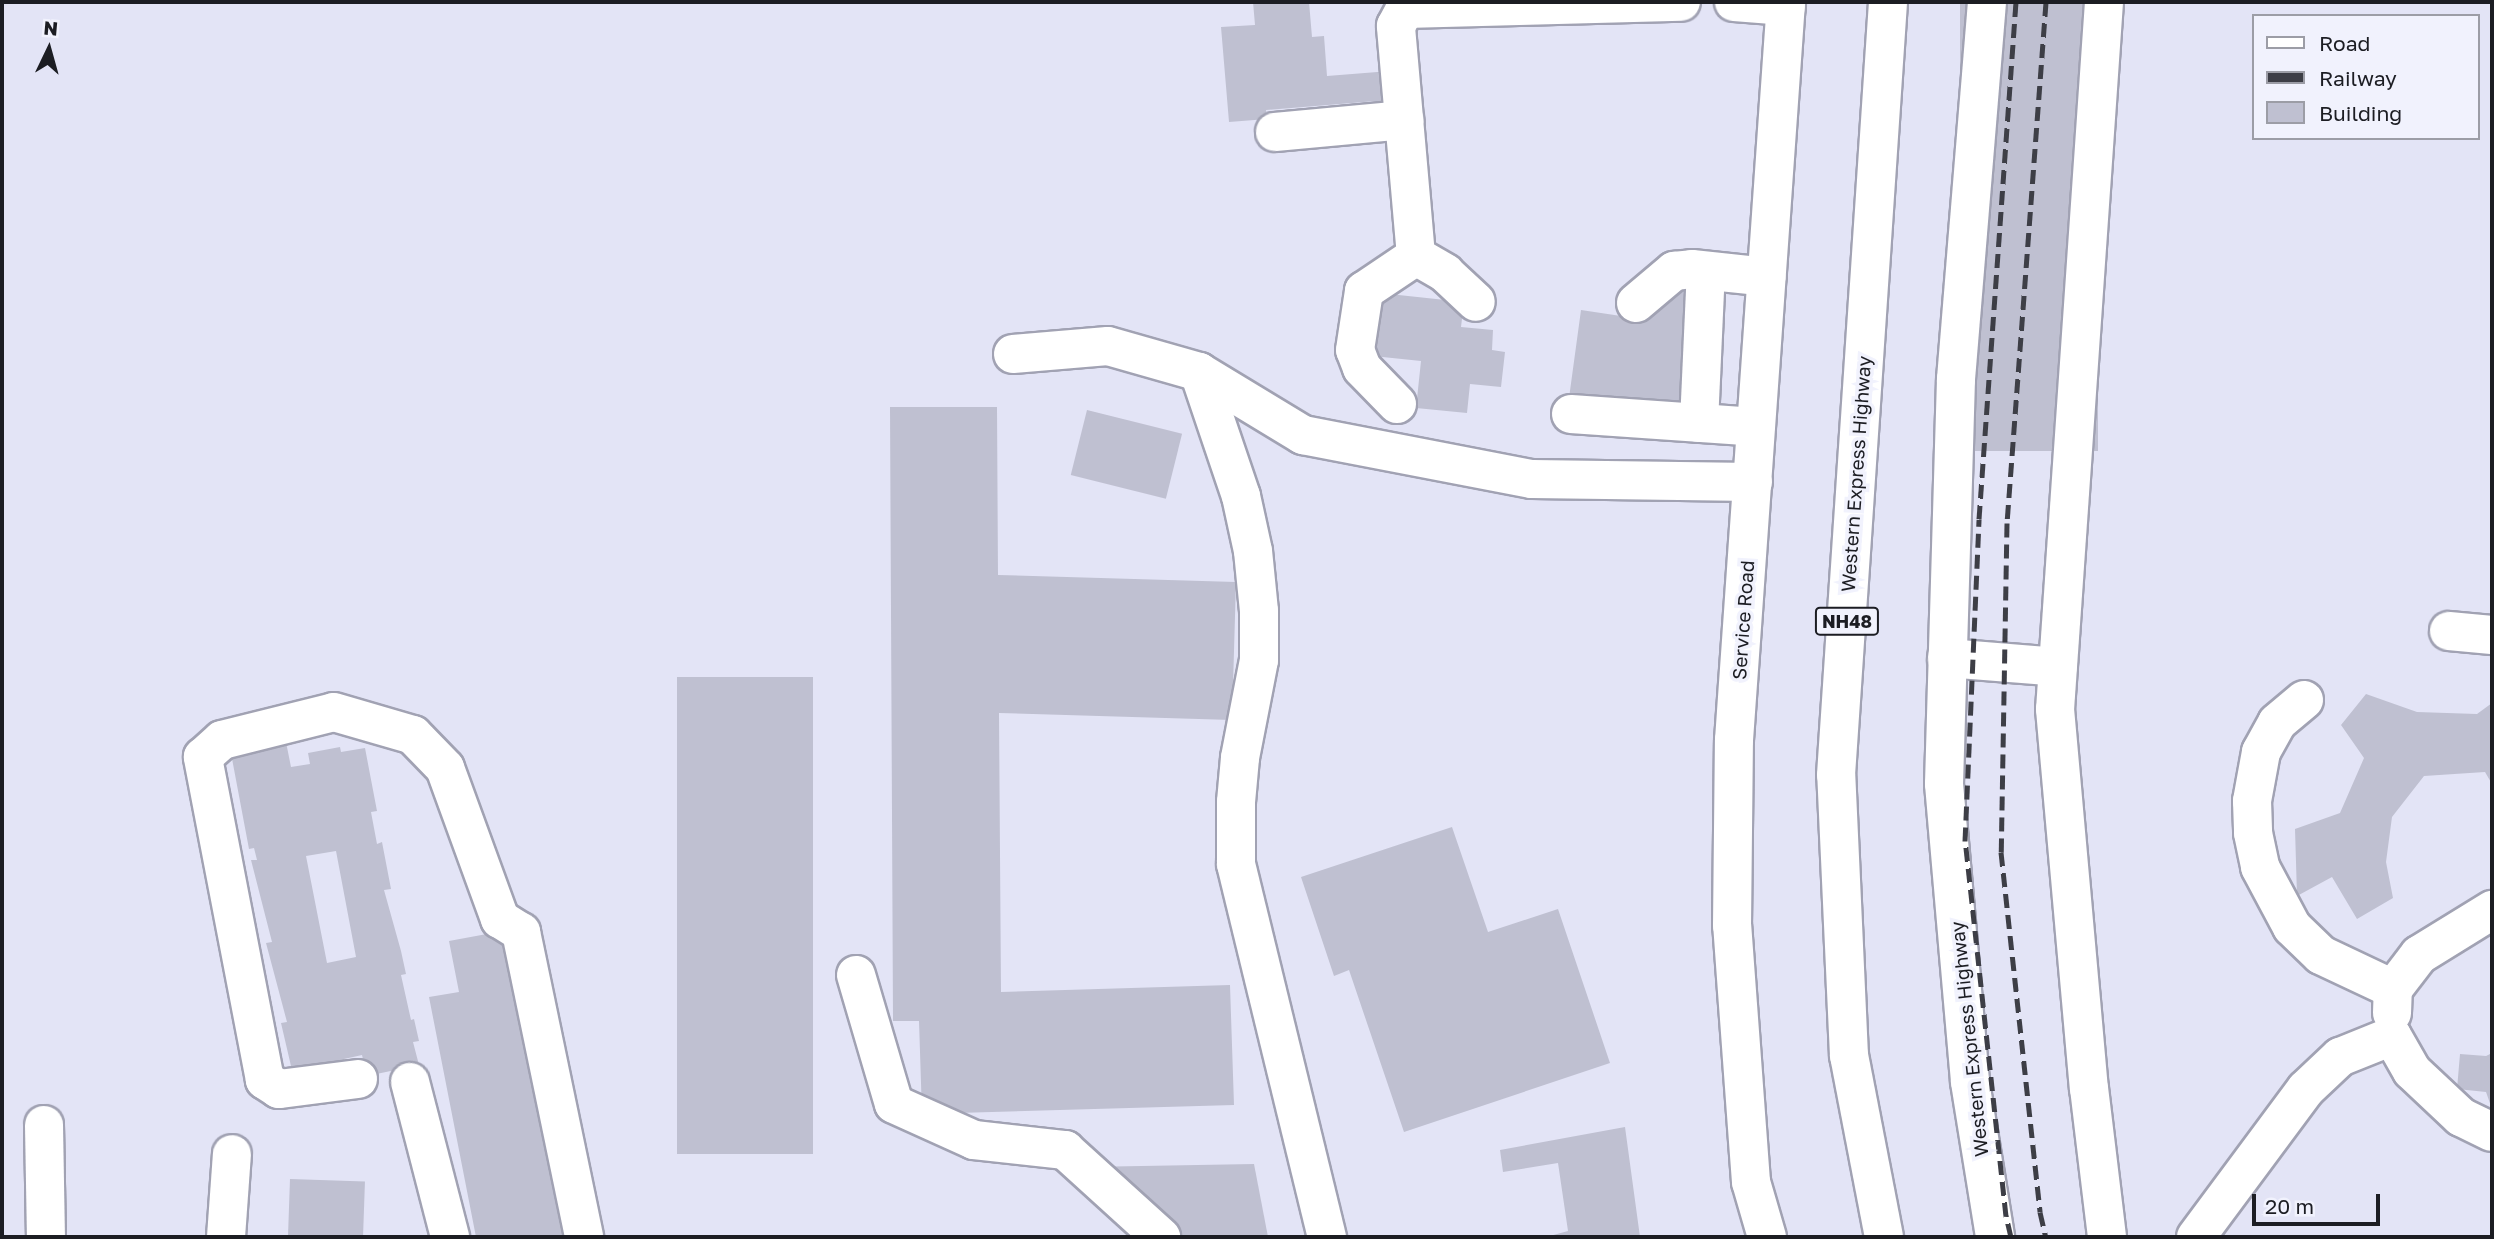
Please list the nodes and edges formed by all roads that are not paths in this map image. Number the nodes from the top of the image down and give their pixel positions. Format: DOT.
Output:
graph roads {
  1 [pos="1681,2"];
  2 [pos="1734,2"];
  3 [pos="1888,2"];
  4 [pos="1987,2"];
  5 [pos="2104,2"];
  6 [pos="1786,4"];
  7 [pos="1404,120"];
  8 [pos="1275,132"];
  9 [pos="1416,256"];
  10 [pos="1706,271"];
  11 [pos="1767,277"];
  12 [pos="1476,302"];
  13 [pos="1636,303"];
  14 [pos="1013,354"];
  15 [pos="1199,372"];
  16 [pos="1397,404"];
  17 [pos="1571,414"];
  18 [pos="1699,423"];
  19 [pos="1756,428"];
  20 [pos="1753,482"];
  21 [pos="2449,631"];
  22 [pos="2492,635"];
  23 [pos="1947,658"];
  24 [pos="2058,667"];
  25 [pos="2304,700"];
  26 [pos="2492,910"];
  27 [pos="856,975"];
  28 [pos="2393,989"];
  29 [pos="2392,1036"];
  30 [pos="358,1079"];
  31 [pos="410,1082"];
  32 [pos="44,1125"];
  33 [pos="2492,1132"];
  34 [pos="232,1154"];
  35 [pos="2003,1233"];
  36 [pos="46,1237"];
  37 [pos="226,1237"];
  38 [pos="450,1237"];
  39 [pos="584,1237"];
  40 [pos="1161,1237"];
  41 [pos="1327,1237"];
  42 [pos="1767,1237"];
  43 [pos="1884,1237"];
  44 [pos="2106,1237"];
  45 [pos="2196,1237"];
  1 -- 7 [label="main road"];
  2 -- 6 [label="main road"];
  3 -- 43 [label="main road, Western Express Highway / NH48"];
  4 -- 23 [label="main road, Western Express Highway"];
  5 -- 24 [label="main road"];
  6 -- 11 [label="main road, Service Road"];
  7 -- 8 [label="main road"];
  7 -- 9 [label="main road"];
  9 -- 12 [label="main road"];
  9 -- 16 [label="main road"];
  10 -- 11 [label="main road"];
  10 -- 13 [label="main road"];
  10 -- 18 [label="main road"];
  11 -- 19 [label="main road, Service Road"];
  14 -- 15 [label="main road"];
  15 -- 20 [label="main road"];
  15 -- 41 [label="main road"];
  17 -- 18 [label="main road"];
  18 -- 19 [label="main road"];
  19 -- 20 [label="main road, Service Road"];
  20 -- 42 [label="main road, Service Road"];
  21 -- 22 [label="main road"];
  23 -- 24 [label="main road"];
  23 -- 35 [label="main road, Western Express Highway"];
  24 -- 44 [label="main road"];
  25 -- 28 [label="main road"];
  26 -- 28 [label="main road"];
  27 -- 40 [label="main road"];
  28 -- 29 [label="main road"];
  29 -- 33 [label="main road"];
  29 -- 45 [label="main road"];
  30 -- 39 [label="main road"];
  31 -- 38 [label="main road"];
  32 -- 36 [label="main road"];
  34 -- 37 [label="main road"];
}
